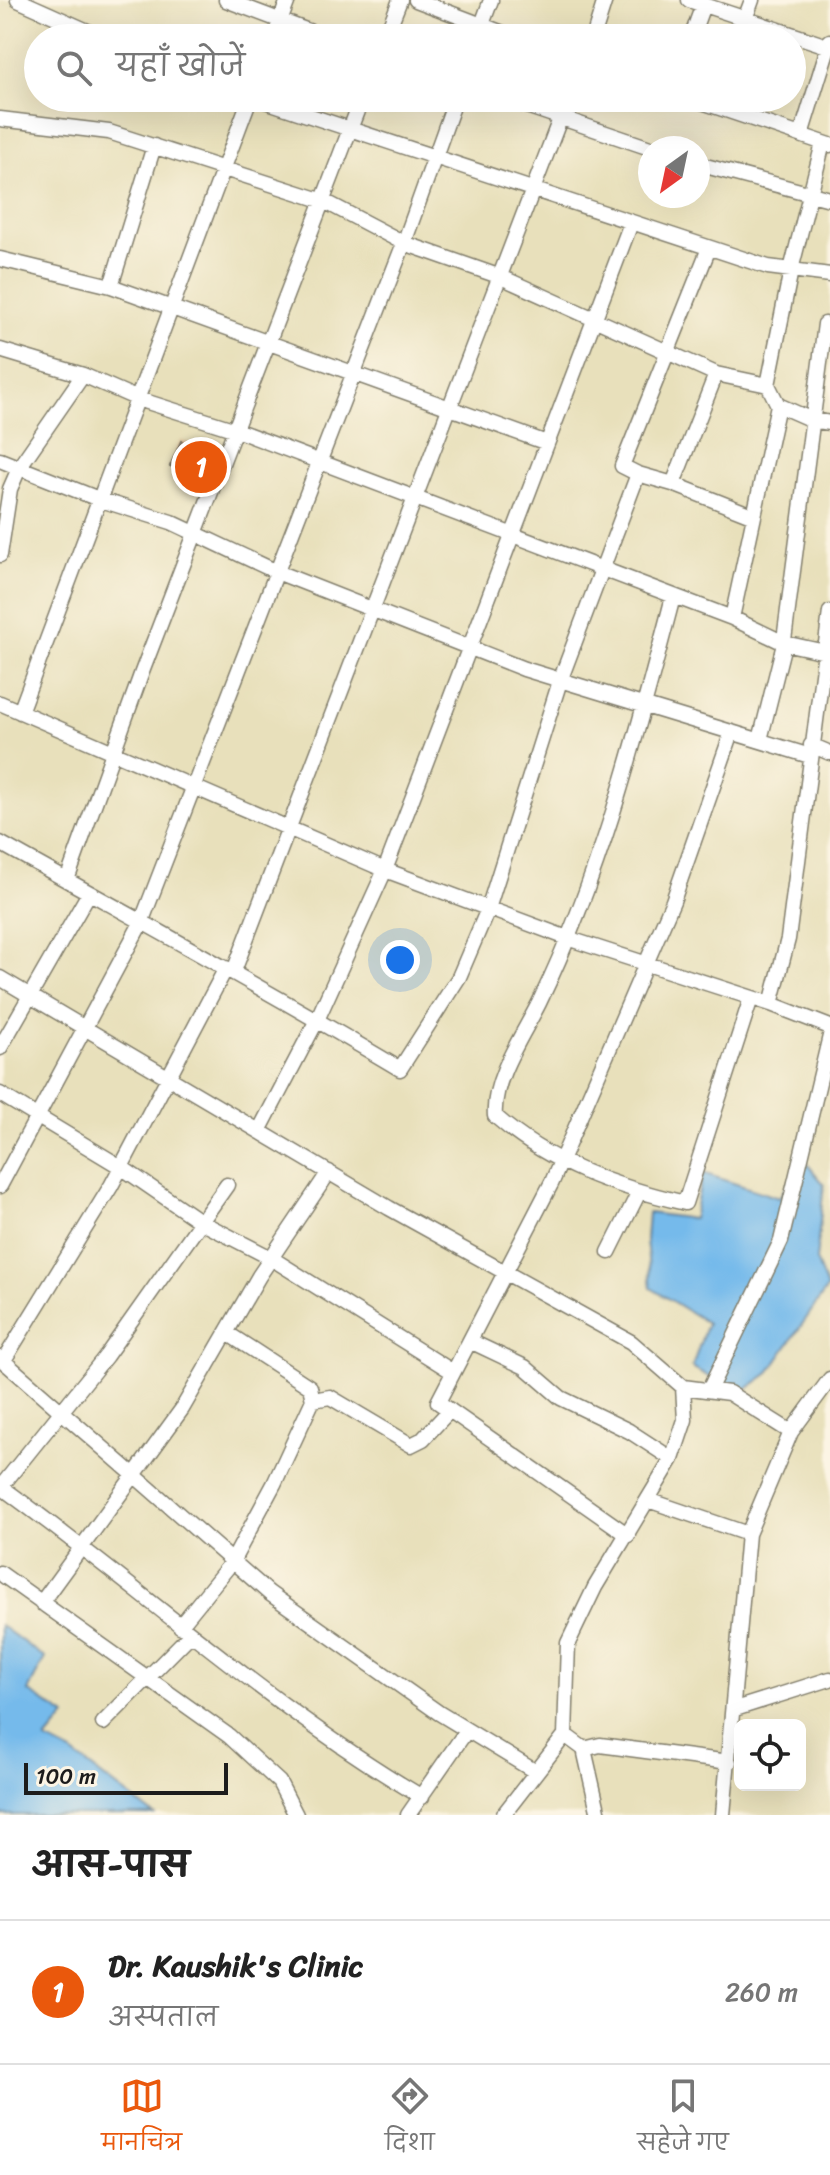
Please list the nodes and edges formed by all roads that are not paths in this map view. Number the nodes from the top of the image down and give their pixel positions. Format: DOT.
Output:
graph roads {
  1 [pos="18,0"];
  2 [pos="226,0"];
  3 [pos="288,0"];
  4 [pos="400,0"];
  5 [pos="416,0"];
  6 [pos="491,0"];
  7 [pos="605,0"];
  8 [pos="752,0"];
  9 [pos="696,2"];
  10 [pos="745,19"];
  11 [pos="280,21"];
  12 [pos="72,24"];
  13 [pos="279,24"];
  14 [pos="288,24"];
  15 [pos="391,24"];
  16 [pos="464,24"];
  17 [pos="483,24"];
  18 [pos="597,24"];
  19 [pos="693,24"];
  20 [pos="752,24"];
  21 [pos="806,41"];
  22 [pos="829,45"];
  23 [pos="247,112"];
  24 [pos="295,112"];
  25 [pos="357,112"];
  26 [pos="451,112"];
  27 [pos="544,112"];
  28 [pos="563,112"];
  29 [pos="750,112"];
  30 [pos="561,118"];
  31 [pos="0,119"];
  32 [pos="350,130"];
  33 [pos="801,135"];
  34 [pos="638,144"];
  35 [pos="827,144"];
  36 [pos="154,146"];
  37 [pos="435,156"];
  38 [pos="710,167"];
  39 [pos="223,168"];
  40 [pos="534,190"];
  41 [pos="810,195"];
  42 [pos="830,199"];
  43 [pos="324,201"];
  44 [pos="631,223"];
  45 [pos="404,243"];
  46 [pos="709,248"];
  47 [pos="0,259"];
  48 [pos="791,270"];
  49 [pos="830,275"];
  50 [pos="501,277"];
  51 [pos="111,286"];
  52 [pos="171,308"];
  53 [pos="595,320"];
  54 [pos="825,324"];
  55 [pos="269,345"];
  56 [pos="0,350"];
  57 [pos="667,353"];
  58 [pos="353,374"];
  59 [pos="716,374"];
  60 [pos="83,375"];
  61 [pos="768,385"];
  62 [pos="138,399"];
  63 [pos="778,405"];
  64 [pos="451,407"];
  65 [pos="812,420"];
  66 [pos="830,423"];
  67 [pos="236,430"];
  68 [pos="547,443"];
  69 [pos="0,460"];
  70 [pos="319,460"];
  71 [pos="20,466"];
  72 [pos="638,474"];
  73 [pos="673,484"];
  74 [pos="416,498"];
  75 [pos="101,500"];
  76 [pos="754,516"];
  77 [pos="196,534"];
  78 [pos="510,536"];
  79 [pos="0,555"];
  80 [pos="600,570"];
  81 [pos="277,572"];
  82 [pos="673,597"];
  83 [pos="372,611"];
  84 [pos="830,612"];
  85 [pos="732,618"];
  86 [pos="784,643"];
  87 [pos="467,647"];
  88 [pos="827,653"];
  89 [pos="560,681"];
  90 [pos="0,703"];
  91 [pos="644,707"];
  92 [pos="20,712"];
  93 [pos="732,732"];
  94 [pos="760,740"];
  95 [pos="810,751"];
  96 [pos="114,753"];
  97 [pos="830,753"];
  98 [pos="195,788"];
  99 [pos="289,828"];
  100 [pos="1,845"];
  101 [pos="385,870"];
  102 [pos="67,880"];
  103 [pos="89,893"];
  104 [pos="488,909"];
  105 [pos="141,923"];
  106 [pos="570,939"];
  107 [pos="647,964"];
  108 [pos="230,970"];
  109 [pos="0,978"];
  110 [pos="30,995"];
  111 [pos="751,998"];
  112 [pos="771,1004"];
  113 [pos="317,1020"];
  114 [pos="830,1027"];
  115 [pos="85,1028"];
  116 [pos="830,1036"];
  117 [pos="0,1048"];
  118 [pos="169,1076"];
  119 [pos="0,1094"];
  120 [pos="38,1115"];
  121 [pos="259,1131"];
  122 [pos="561,1161"];
  123 [pos="121,1167"];
  124 [pos="329,1172"];
  125 [pos="227,1185"];
  126 [pos="0,1186"];
  127 [pos="639,1192"];
  128 [pos="201,1222"];
  129 [pos="609,1252"];
  130 [pos="271,1258"];
  131 [pos="505,1272"];
  132 [pos="227,1333"];
  133 [pos="470,1341"];
  134 [pos="2,1359"];
  135 [pos="453,1372"];
  136 [pos="830,1379"];
  137 [pos="683,1387"];
  138 [pos="709,1390"];
  139 [pos="313,1400"];
  140 [pos="450,1410"];
  141 [pos="61,1413"];
  142 [pos="791,1432"];
  143 [pos="672,1459"];
  144 [pos="133,1477"];
  145 [pos="0,1487"];
  146 [pos="648,1500"];
  147 [pos="748,1534"];
  148 [pos="628,1535"];
  149 [pos="82,1548"];
  150 [pos="232,1562"];
  151 [pos="0,1573"];
  152 [pos="41,1603"];
  153 [pos="186,1630"];
  154 [pos="146,1678"];
  155 [pos="830,1679"];
  156 [pos="735,1709"];
  157 [pos="103,1723"];
  158 [pos="467,1730"];
  159 [pos="565,1735"];
  160 [pos="584,1749"];
  161 [pos="729,1762"];
  162 [pos="536,1772"];
  163 [pos="422,1797"];
  164 [pos="296,1815"];
  165 [pos="408,1815"];
  166 [pos="503,1815"];
  167 [pos="599,1815"];
  168 [pos="723,1815"];
  1 -- 12 [label="street"];
  2 -- 11 [label="street"];
  3 -- 11 [label="street"];
  4 -- 15 [label="street"];
  5 -- 16 [label="street"];
  6 -- 17 [label="street"];
  7 -- 18 [label="street"];
  8 -- 10 [label="street"];
  9 -- 10 [label="street"];
  9 -- 19 [label="street"];
  10 -- 20 [label="street"];
  11 -- 13 [label="street"];
  11 -- 14 [label="street"];
  21 -- 22 [label="street"];
  22 -- 33 [label="street"];
  23 -- 39 [label="street"];
  24 -- 32 [label="street"];
  25 -- 32 [label="street"];
  26 -- 37 [label="street"];
  27 -- 30 [label="street"];
  28 -- 30 [label="street"];
  29 -- 33 [label="street"];
  30 -- 34 [label="street"];
  30 -- 40 [label="street"];
  31 -- 36 [label="street"];
  32 -- 37 [label="street"];
  32 -- 43 [label="street"];
  33 -- 35 [label="street"];
  35 -- 41 [label="street"];
  36 -- 39 [label="street"];
  36 -- 51 [label="street"];
  37 -- 40 [label="street"];
  37 -- 45 [label="street"];
  38 -- 41 [label="street"];
  39 -- 43 [label="street"];
  39 -- 52 [label="street"];
  40 -- 44 [label="street"];
  40 -- 50 [label="street"];
  41 -- 42 [label="street"];
  41 -- 48 [label="street"];
  43 -- 45 [label="street"];
  43 -- 55 [label="street"];
  44 -- 46 [label="street"];
  44 -- 53 [label="street"];
  45 -- 50 [label="street"];
  45 -- 58 [label="street"];
  46 -- 48 [label="street"];
  46 -- 57 [label="street"];
  47 -- 51 [label="street"];
  48 -- 49 [label="street"];
  48 -- 61 [label="street"];
  50 -- 53 [label="street"];
  50 -- 64 [label="street"];
  51 -- 52 [label="street"];
  52 -- 55 [label="street"];
  52 -- 62 [label="street"];
  53 -- 57 [label="street"];
  53 -- 68 [label="street"];
  54 -- 65 [label="street"];
  55 -- 58 [label="street"];
  55 -- 67 [label="street"];
  56 -- 60 [label="street"];
  57 -- 59 [label="street"];
  57 -- 72 [label="street"];
  58 -- 64 [label="street"];
  58 -- 70 [label="street"];
  59 -- 61 [label="street"];
  59 -- 73 [label="street"];
  60 -- 62 [label="street"];
  60 -- 71 [label="street"];
  61 -- 63 [label="street"];
  62 -- 67 [label="street"];
  62 -- 75 [label="street"];
  63 -- 65 [label="street"];
  63 -- 76 [label="street"];
  64 -- 68 [label="street"];
  64 -- 74 [label="street"];
  65 -- 66 [label="street"];
  65 -- 86 [label="street"];
  67 -- 70 [label="street"];
  67 -- 77 [label="street"];
  68 -- 78 [label="street"];
  69 -- 71 [label="street"];
  70 -- 74 [label="street"];
  70 -- 81 [label="street"];
  71 -- 75 [label="street"];
  71 -- 79 [label="street"];
  72 -- 73 [label="street"];
  72 -- 80 [label="street"];
  73 -- 76 [label="street"];
  74 -- 78 [label="street"];
  74 -- 83 [label="street"];
  75 -- 77 [label="street"];
  75 -- 92 [label="street"];
  76 -- 85 [label="street"];
  77 -- 81 [label="street"];
  77 -- 96 [label="street"];
  78 -- 80 [label="street"];
  78 -- 87 [label="street"];
  80 -- 82 [label="street"];
  80 -- 89 [label="street"];
  81 -- 83 [label="street"];
  81 -- 98 [label="street"];
  82 -- 85 [label="street"];
  82 -- 91 [label="street"];
  83 -- 87 [label="street"];
  83 -- 99 [label="street"];
  84 -- 88 [label="street"];
  85 -- 86 [label="street"];
  86 -- 88 [label="street"];
  86 -- 94 [label="street"];
  87 -- 89 [label="street"];
  87 -- 101 [label="street"];
  88 -- 95 [label="street"];
  89 -- 91 [label="street"];
  89 -- 104 [label="street"];
  90 -- 92 [label="street"];
  91 -- 93 [label="street"];
  91 -- 106 [label="street"];
  92 -- 96 [label="street"];
  93 -- 94 [label="street"];
  93 -- 107 [label="street"];
  94 -- 95 [label="street"];
  95 -- 97 [label="street"];
  95 -- 112 [label="street"];
  96 -- 98 [label="street"];
  96 -- 102 [label="street"];
  98 -- 99 [label="street"];
  98 -- 105 [label="street"];
  99 -- 101 [label="street"];
  99 -- 108 [label="street"];
  100 -- 102 [label="street"];
  101 -- 104 [label="street"];
  101 -- 113 [label="street"];
  102 -- 103 [label="street"];
  103 -- 105 [label="street"];
  103 -- 110 [label="street"];
  104 -- 106 [label="street"];
  104 -- 113 [label="street"];
  105 -- 108 [label="street"];
  105 -- 115 [label="street"];
  106 -- 107 [label="street"];
  106 -- 122 [label="street"];
  107 -- 111 [label="street"];
  107 -- 122 [label="street"];
  108 -- 113 [label="street"];
  108 -- 118 [label="street"];
  109 -- 110 [label="street"];
  110 -- 115 [label="street"];
  110 -- 117 [label="street"];
  111 -- 112 [label="street"];
  111 -- 127 [label="street"];
  112 -- 114 [label="street"];
  113 -- 121 [label="street"];
  115 -- 118 [label="street"];
  115 -- 120 [label="street"];
  116 -- 138 [label="street"];
  118 -- 121 [label="street"];
  118 -- 123 [label="street"];
  119 -- 120 [label="street"];
  120 -- 123 [label="street"];
  120 -- 126 [label="street"];
  121 -- 124 [label="street"];
  122 -- 127 [label="street"];
  122 -- 131 [label="street"];
  123 -- 128 [label="street"];
  123 -- 134 [label="street"];
  124 -- 130 [label="street"];
  124 -- 131 [label="street"];
  125 -- 128 [label="street"];
  127 -- 129 [label="street"];
  128 -- 130 [label="street"];
  128 -- 141 [label="street"];
  130 -- 132 [label="street"];
  130 -- 135 [label="street"];
  131 -- 133 [label="street"];
  131 -- 137 [label="street"];
  132 -- 139 [label="street"];
  132 -- 144 [label="street"];
  133 -- 135 [label="street"];
  133 -- 143 [label="street"];
  134 -- 141 [label="street"];
  135 -- 140 [label="street"];
  136 -- 142 [label="street"];
  137 -- 138 [label="street"];
  137 -- 143 [label="street"];
  138 -- 142 [label="street"];
  139 -- 140 [label="street"];
  139 -- 150 [label="street"];
  140 -- 148 [label="street"];
  141 -- 144 [label="street"];
  141 -- 145 [label="street"];
  142 -- 147 [label="street"];
  143 -- 146 [label="street"];
  144 -- 149 [label="street"];
  144 -- 150 [label="street"];
  145 -- 149 [label="street"];
  146 -- 147 [label="street"];
  146 -- 148 [label="street"];
  147 -- 156 [label="street"];
  148 -- 159 [label="street"];
  149 -- 152 [label="street"];
  149 -- 153 [label="street"];
  150 -- 153 [label="street"];
  150 -- 158 [label="street"];
  151 -- 152 [label="street"];
  152 -- 154 [label="street"];
  153 -- 154 [label="street"];
  153 -- 163 [label="street"];
  154 -- 157 [label="street"];
  154 -- 164 [label="street"];
  155 -- 156 [label="street"];
  156 -- 161 [label="street"];
  158 -- 162 [label="street"];
  158 -- 163 [label="street"];
  159 -- 160 [label="street"];
  159 -- 162 [label="street"];
  160 -- 161 [label="street"];
  160 -- 167 [label="street"];
  161 -- 168 [label="street"];
  162 -- 166 [label="street"];
  163 -- 165 [label="street"];
}
